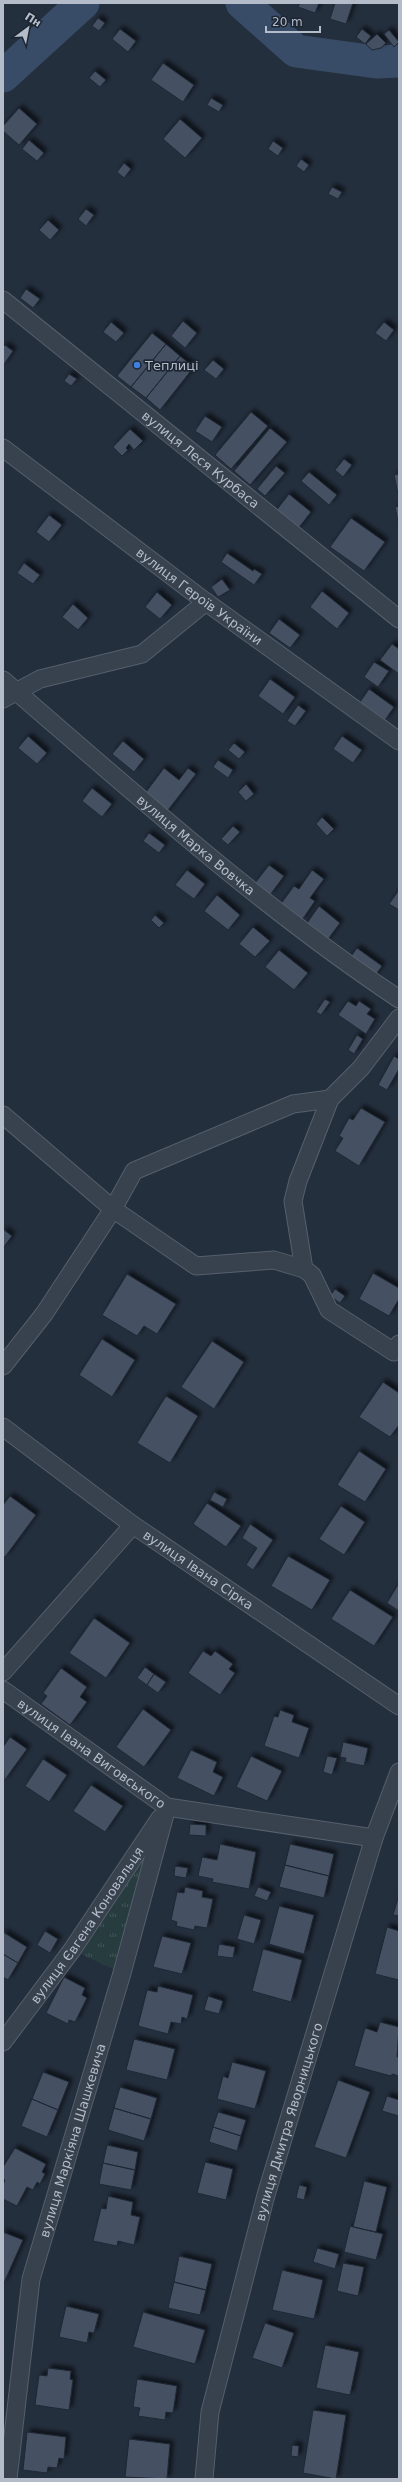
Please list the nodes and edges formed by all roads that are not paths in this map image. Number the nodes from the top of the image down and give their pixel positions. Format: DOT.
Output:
graph roads {
  1 [pos="3,300"];
  2 [pos="3,448"];
  3 [pos="206,602"];
  4 [pos="399,619"];
  5 [pos="7,689"];
  6 [pos="399,741"];
  7 [pos="399,999"];
  8 [pos="399,1018"];
  9 [pos="330,1099"];
  10 [pos="3,1115"];
  11 [pos="114,1209"];
  12 [pos="304,1269"];
  13 [pos="397,1348"];
  14 [pos="3,1366"];
  15 [pos="3,1427"];
  16 [pos="133,1525"];
  17 [pos="3,1672"];
  18 [pos="3,1690"];
  19 [pos="399,1706"];
  20 [pos="399,1772"];
  21 [pos="167,1807"];
  22 [pos="374,1838"];
  23 [pos="3,2042"];
  24 [pos="8,2479"];
  25 [pos="204,2479"];
  1 -- 4 [label="street, вулиця Леся Курбаса"];
  2 -- 3 [label="street, вулиця Героїв України"];
  3 -- 5 [label="street"];
  3 -- 6 [label="street, вулиця Героїв України"];
  5 -- 7 [label="street, вулиця Марка Вовчка"];
  8 -- 9 [label="street"];
  9 -- 11 [label="street"];
  9 -- 12 [label="street"];
  10 -- 11 [label="street"];
  11 -- 12 [label="street"];
  11 -- 14 [label="street"];
  12 -- 13 [label="street"];
  15 -- 16 [label="street, вулиця Івана Сірка"];
  16 -- 17 [label="street"];
  16 -- 19 [label="street, вулиця Івана Сірка"];
  18 -- 21 [label="street, вулиця Івана Виговського"];
  20 -- 22 [label="street, вулиця Дмитра Яворницького"];
  21 -- 22 [label="street, вулиця Івана Виговського"];
  21 -- 23 [label="street, вулиця Євгена Коновальця"];
  21 -- 24 [label="street, вулиця Маркіяна Шашкевича"];
  22 -- 25 [label="street, вулиця Дмитра Яворницького"];
}
